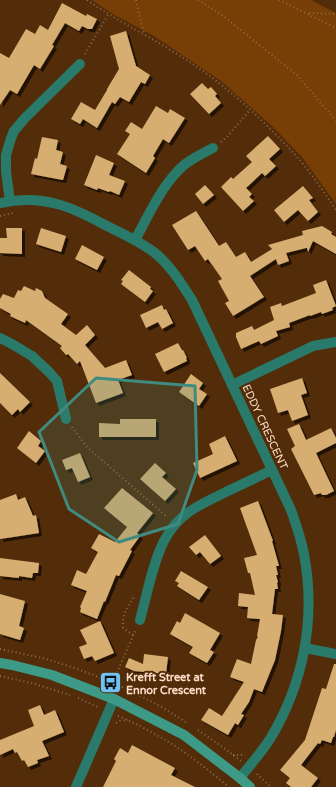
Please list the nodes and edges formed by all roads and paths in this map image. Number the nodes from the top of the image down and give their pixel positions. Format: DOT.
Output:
graph roads {
  1 [pos="87,0"];
  2 [pos="136,0"];
  3 [pos="198,0"];
  4 [pos="279,0"];
  5 [pos="307,13"];
  6 [pos="336,14"];
  7 [pos="108,15"];
  8 [pos="336,28"];
  9 [pos="144,35"];
  10 [pos="80,64"];
  11 [pos="250,110"];
  12 [pos="336,121"];
  13 [pos="213,148"];
  14 [pos="10,201"];
  15 [pos="0,203"];
  16 [pos="336,210"];
  17 [pos="18,212"];
  18 [pos="0,216"];
  19 [pos="135,240"];
  20 [pos="0,338"];
  21 [pos="336,342"];
  22 [pos="232,385"];
  23 [pos="66,419"];
  24 [pos="272,470"];
  25 [pos="169,518"];
  26 [pos="140,620"];
  27 [pos="305,648"];
  28 [pos="336,654"];
  29 [pos="0,663"];
  30 [pos="0,676"];
  31 [pos="111,683"];
  32 [pos="114,699"];
  33 [pos="91,704"];
  34 [pos="129,720"];
  35 [pos="234,755"];
  36 [pos="246,755"];
  37 [pos="240,778"];
  38 [pos="266,782"];
  39 [pos="76,787"];
  40 [pos="229,787"];
  41 [pos="250,787"];
  42 [pos="271,787"];
  1 -- 7 [label="path"];
  2 -- 9 [label="path"];
  3 -- 12 [label="path"];
  4 -- 5 [label="path"];
  5 -- 6 [label="path"];
  5 -- 8 [label="path"];
  7 -- 9 [label="path"];
  7 -- 10 [label="path"];
  9 -- 11 [label="path"];
  10 -- 14 [label="street"];
  11 -- 13 [label="path"];
  11 -- 16 [label="path"];
  13 -- 19 [label="street"];
  14 -- 15 [label="street, EDDY CRESCENT"];
  14 -- 19 [label="street, EDDY CRESCENT"];
  17 -- 18 [label="path"];
  19 -- 22 [label="street, EDDY CRESCENT"];
  20 -- 23 [label="street"];
  21 -- 22 [label="street"];
  22 -- 24 [label="street, EDDY CRESCENT"];
  23 -- 25 [label="path"];
  24 -- 26 [label="street"];
  24 -- 27 [label="street, EDDY CRESCENT"];
  26 -- 31 [label="path"];
  27 -- 28 [label="street"];
  27 -- 37 [label="street, EDDY CRESCENT"];
  29 -- 32 [label="street"];
  30 -- 33 [label="path"];
  32 -- 37 [label="street"];
  32 -- 39 [label="street"];
  34 -- 40 [label="path"];
  35 -- 36 [label="path"];
  37 -- 41 [label="street"];
  38 -- 42 [label="path"];
}
